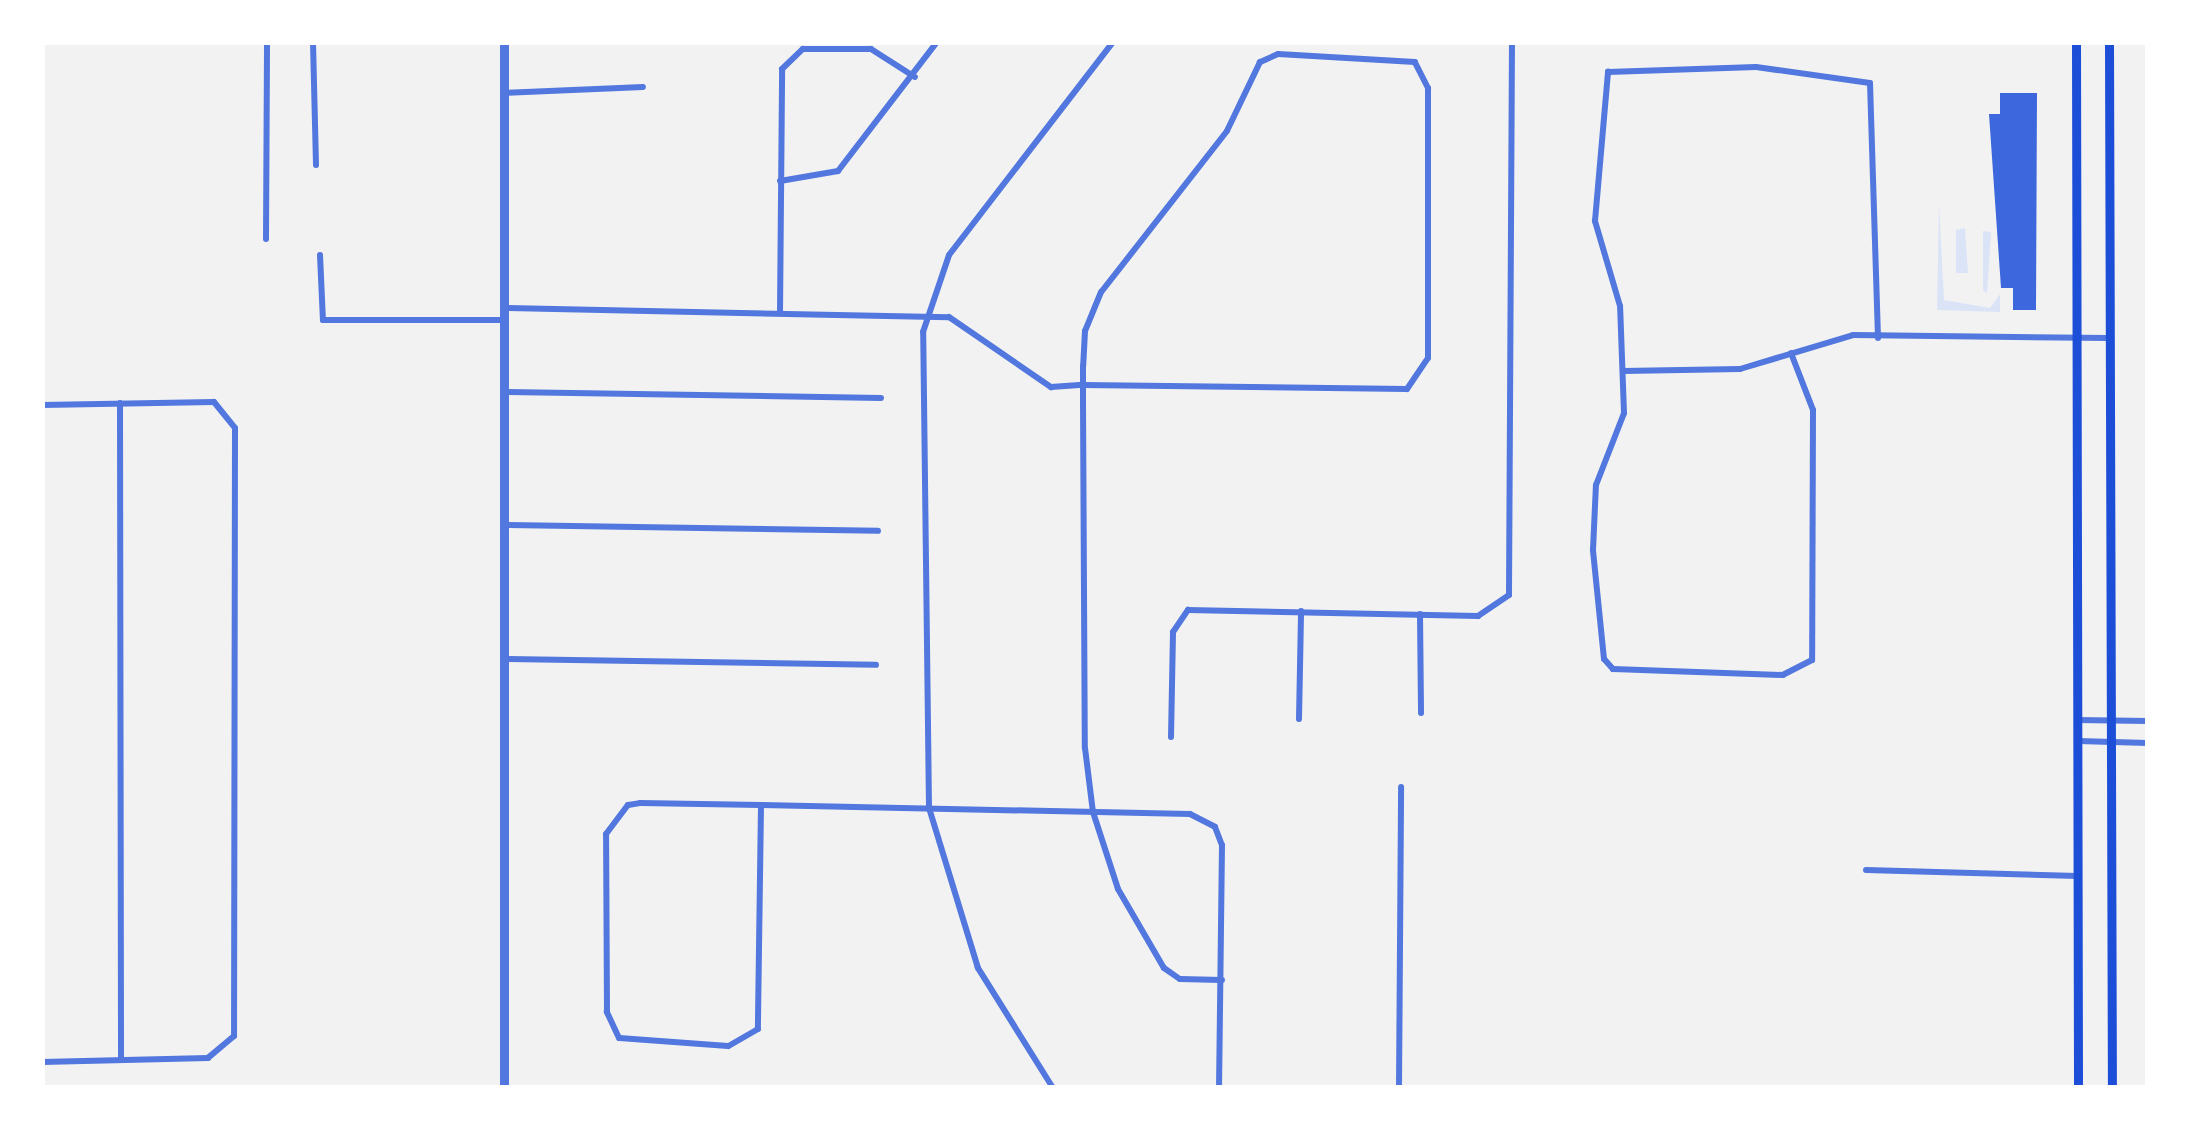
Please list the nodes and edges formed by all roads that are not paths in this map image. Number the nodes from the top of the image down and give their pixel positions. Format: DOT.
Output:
graph roads {
  1 [pos="267,42"];
  2 [pos="313,42"];
  3 [pos="504,42"];
  4 [pos="937,42"];
  5 [pos="1113,42"];
  6 [pos="1512,42"];
  7 [pos="2076,42"];
  8 [pos="2110,42"];
  9 [pos="915,77"];
  10 [pos="643,88"];
  11 [pos="504,92"];
  12 [pos="316,165"];
  13 [pos="780,181"];
  14 [pos="266,239"];
  15 [pos="320,256"];
  16 [pos="505,308"];
  17 [pos="780,313"];
  18 [pos="925,316"];
  19 [pos="505,320"];
  20 [pos="2076,333"];
  21 [pos="1878,338"];
  22 [pos="2108,338"];
  23 [pos="1792,352"];
  24 [pos="1623,371"];
  25 [pos="1084,385"];
  26 [pos="505,392"];
  27 [pos="882,398"];
  28 [pos="120,403"];
  29 [pos="42,405"];
  30 [pos="505,524"];
  31 [pos="878,532"];
  32 [pos="1301,611"];
  33 [pos="1420,614"];
  34 [pos="504,659"];
  35 [pos="876,665"];
  36 [pos="1420,714"];
  37 [pos="1299,719"];
  38 [pos="2078,720"];
  39 [pos="2110,721"];
  40 [pos="2148,721"];
  41 [pos="1170,736"];
  42 [pos="2078,741"];
  43 [pos="2148,741"];
  44 [pos="2110,742"];
  45 [pos="1401,788"];
  46 [pos="761,805"];
  47 [pos="929,808"];
  48 [pos="1093,812"];
  49 [pos="1866,870"];
  50 [pos="2078,876"];
  51 [pos="1222,980"];
  52 [pos="121,1060"];
  53 [pos="42,1062"];
  54 [pos="504,1088"];
  55 [pos="1053,1088"];
  56 [pos="1218,1088"];
  57 [pos="1400,1088"];
  58 [pos="2078,1088"];
  59 [pos="2112,1088"];
  1 -- 14 [label="street"];
  2 -- 12 [label="street"];
  3 -- 11 [label="street"];
  4 -- 9 [label="street"];
  5 -- 18 [label="street"];
  6 -- 33 [label="street"];
  7 -- 20 [label="main road"];
  8 -- 22 [label="main road"];
  9 -- 13 [label="street"];
  9 -- 13 [label="street"];
  10 -- 11 [label="street"];
  11 -- 16 [label="street"];
  13 -- 17 [label="street"];
  15 -- 19 [label="street"];
  16 -- 17 [label="street"];
  16 -- 19 [label="street"];
  17 -- 18 [label="street"];
  18 -- 25 [label="street"];
  18 -- 47 [label="street"];
  19 -- 26 [label="street"];
  20 -- 21 [label="street"];
  20 -- 22 [label="street"];
  20 -- 38 [label="main road"];
  21 -- 23 [label="street"];
  21 -- 24 [label="street"];
  22 -- 39 [label="main road"];
  23 -- 24 [label="street"];
  23 -- 24 [label="street"];
  25 -- 25 [label="street"];
  25 -- 48 [label="street"];
  26 -- 27 [label="street"];
  26 -- 30 [label="street"];
  28 -- 29 [label="street"];
  28 -- 52 [label="street"];
  28 -- 52 [label="street"];
  30 -- 31 [label="street"];
  30 -- 34 [label="street"];
  32 -- 33 [label="street"];
  32 -- 37 [label="street"];
  32 -- 41 [label="street"];
  33 -- 36 [label="street"];
  34 -- 35 [label="street"];
  34 -- 54 [label="street"];
  38 -- 39 [label="street"];
  38 -- 42 [label="main road"];
  39 -- 40 [label="street"];
  39 -- 44 [label="main road"];
  42 -- 44 [label="street"];
  42 -- 50 [label="main road"];
  43 -- 44 [label="street"];
  44 -- 59 [label="main road"];
  45 -- 57 [label="street"];
  46 -- 46 [label="street"];
  46 -- 47 [label="street"];
  47 -- 48 [label="street"];
  47 -- 55 [label="street"];
  48 -- 51 [label="street"];
  48 -- 51 [label="street"];
  49 -- 50 [label="street"];
  50 -- 58 [label="main road"];
  51 -- 56 [label="street"];
  52 -- 53 [label="street"];
}
